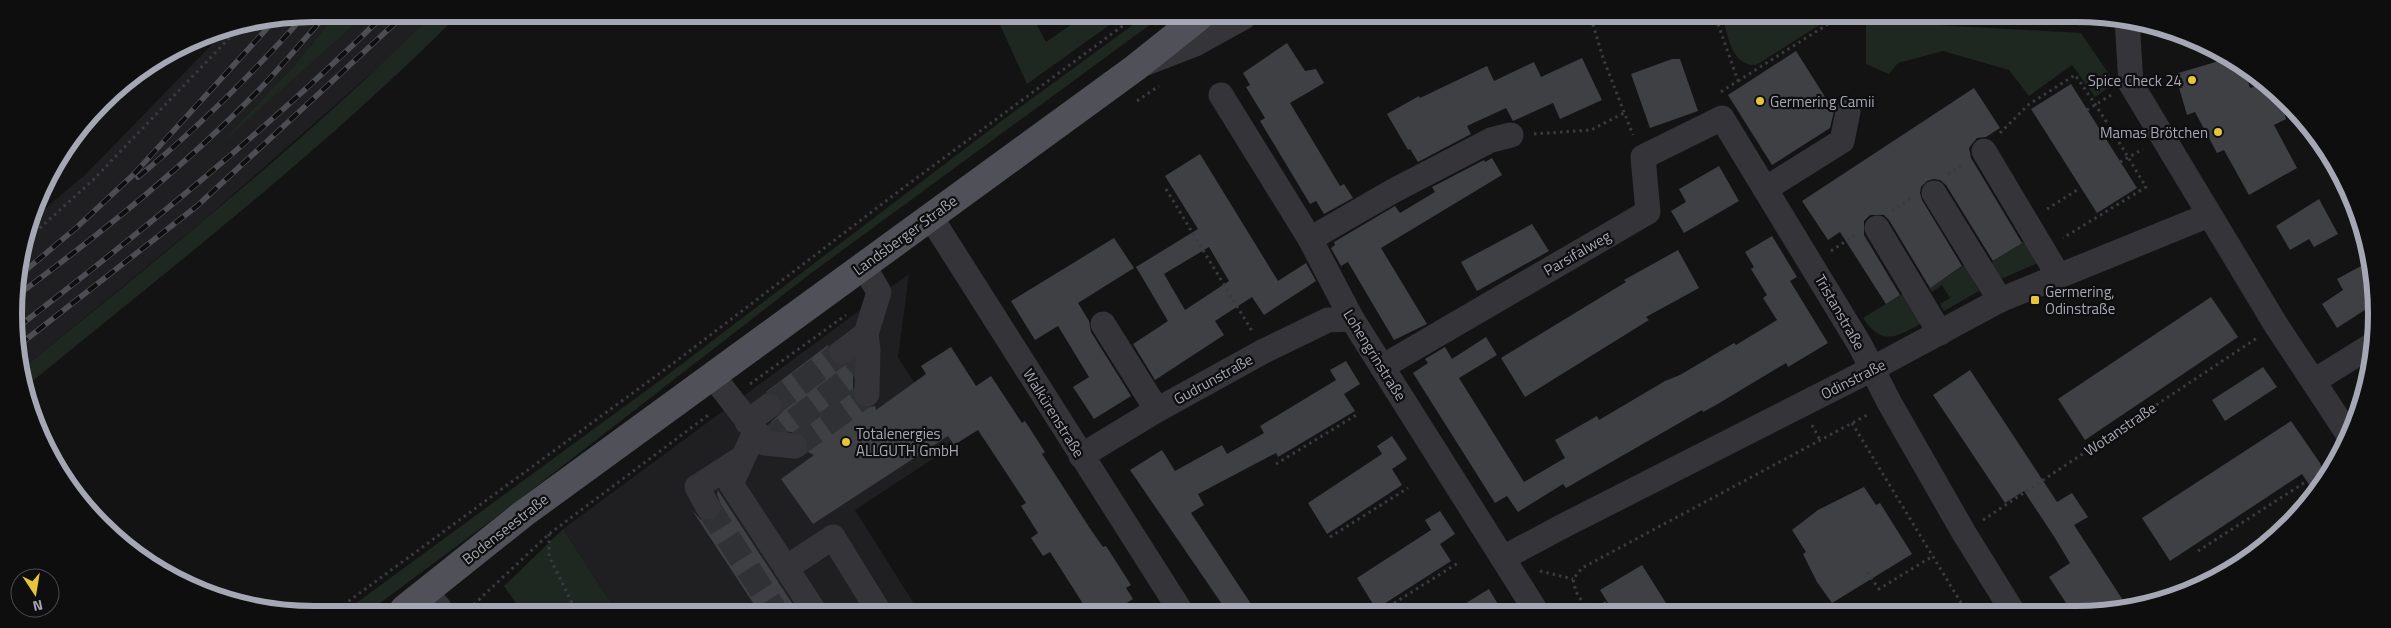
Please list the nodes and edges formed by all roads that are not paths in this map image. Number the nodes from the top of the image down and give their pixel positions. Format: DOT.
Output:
graph roads {
  1 [pos="1192,22"];
  2 [pos="1250,22"];
  3 [pos="2128,27"];
  4 [pos="1135,68"];
  5 [pos="1221,96"];
  6 [pos="1848,112"];
  7 [pos="1722,118"];
  8 [pos="1511,135"];
  9 [pos="1984,151"];
  10 [pos="1765,189"];
  11 [pos="1934,193"];
  12 [pos="930,216"];
  13 [pos="2209,216"];
  14 [pos="1877,228"];
  15 [pos="1310,239"];
  16 [pos="863,266"];
  17 [pos="2058,275"];
  18 [pos="2000,300"];
  19 [pos="1352,319"];
  20 [pos="1103,324"];
  21 [pos="1940,333"];
  22 [pos="866,334"];
  23 [pos="2366,348"];
  24 [pos="842,352"];
  25 [pos="1382,367"];
  26 [pos="1872,369"];
  27 [pos="712,375"];
  28 [pos="2314,381"];
  29 [pos="867,394"];
  30 [pos="769,406"];
  31 [pos="1157,410"];
  32 [pos="751,427"];
  33 [pos="2345,429"];
  34 [pos="795,446"];
  35 [pos="609,452"];
  36 [pos="1081,456"];
  37 [pos="742,458"];
  38 [pos="708,507"];
  39 [pos="1503,558"];
  40 [pos="786,568"];
  41 [pos="433,600"];
  42 [pos="414,606"];
  43 [pos="810,606"];
  44 [pos="876,606"];
  45 [pos="1177,606"];
  46 [pos="1533,606"];
  47 [pos="2009,606"];
  1 -- 4 [label="main road, Landsberger Straße"];
  2 -- 4 [label="street"];
  3 -- 13 [label="street"];
  4 -- 12 [label="main road, Landsberger Straße"];
  5 -- 15 [label="street, Lohengrinstraße"];
  6 -- 10 [label="street"];
  7 -- 10 [label="street, Tristanstraße"];
  7 -- 25 [label="street, Parsifalweg"];
  8 -- 15 [label="street"];
  9 -- 17 [label="street"];
  10 -- 26 [label="street, Tristanstraße"];
  11 -- 18 [label="street"];
  12 -- 16 [label="main road, Landsberger Straße"];
  12 -- 36 [label="street, Walkürenstraße"];
  13 -- 17 [label="street, Odinstraße"];
  13 -- 28 [label="street"];
  14 -- 21 [label="street"];
  15 -- 19 [label="street, Lohengrinstraße"];
  16 -- 22 [label="street"];
  16 -- 27 [label="main road, Landsberger Straße"];
  17 -- 18 [label="street, Odinstraße"];
  18 -- 21 [label="street, Odinstraße"];
  19 -- 25 [label="street, Lohengrinstraße"];
  19 -- 31 [label="street, Gudrunstraße"];
  20 -- 31 [label="street"];
  21 -- 26 [label="street, Odinstraße"];
  22 -- 24 [label="street"];
  22 -- 29 [label="street"];
  23 -- 28 [label="street"];
  25 -- 39 [label="street, Lohengrinstraße"];
  26 -- 39 [label="street, Odinstraße"];
  26 -- 47 [label="street, Tristanstraße"];
  27 -- 32 [label="street"];
  27 -- 35 [label="main road, Landsberger Straße"];
  28 -- 33 [label="street"];
  30 -- 32 [label="street"];
  31 -- 36 [label="street, Gudrunstraße"];
  32 -- 34 [label="street"];
  32 -- 37 [label="street"];
  35 -- 41 [label="main road, Bodenseestraße"];
  36 -- 45 [label="street, Walkürenstraße"];
  37 -- 38 [label="street"];
  37 -- 40 [label="street"];
  39 -- 46 [label="street, Lohengrinstraße"];
  40 -- 43 [label="street"];
  40 -- 44 [label="street"];
  41 -- 42 [label="main road, Bodenseestraße"];
}
